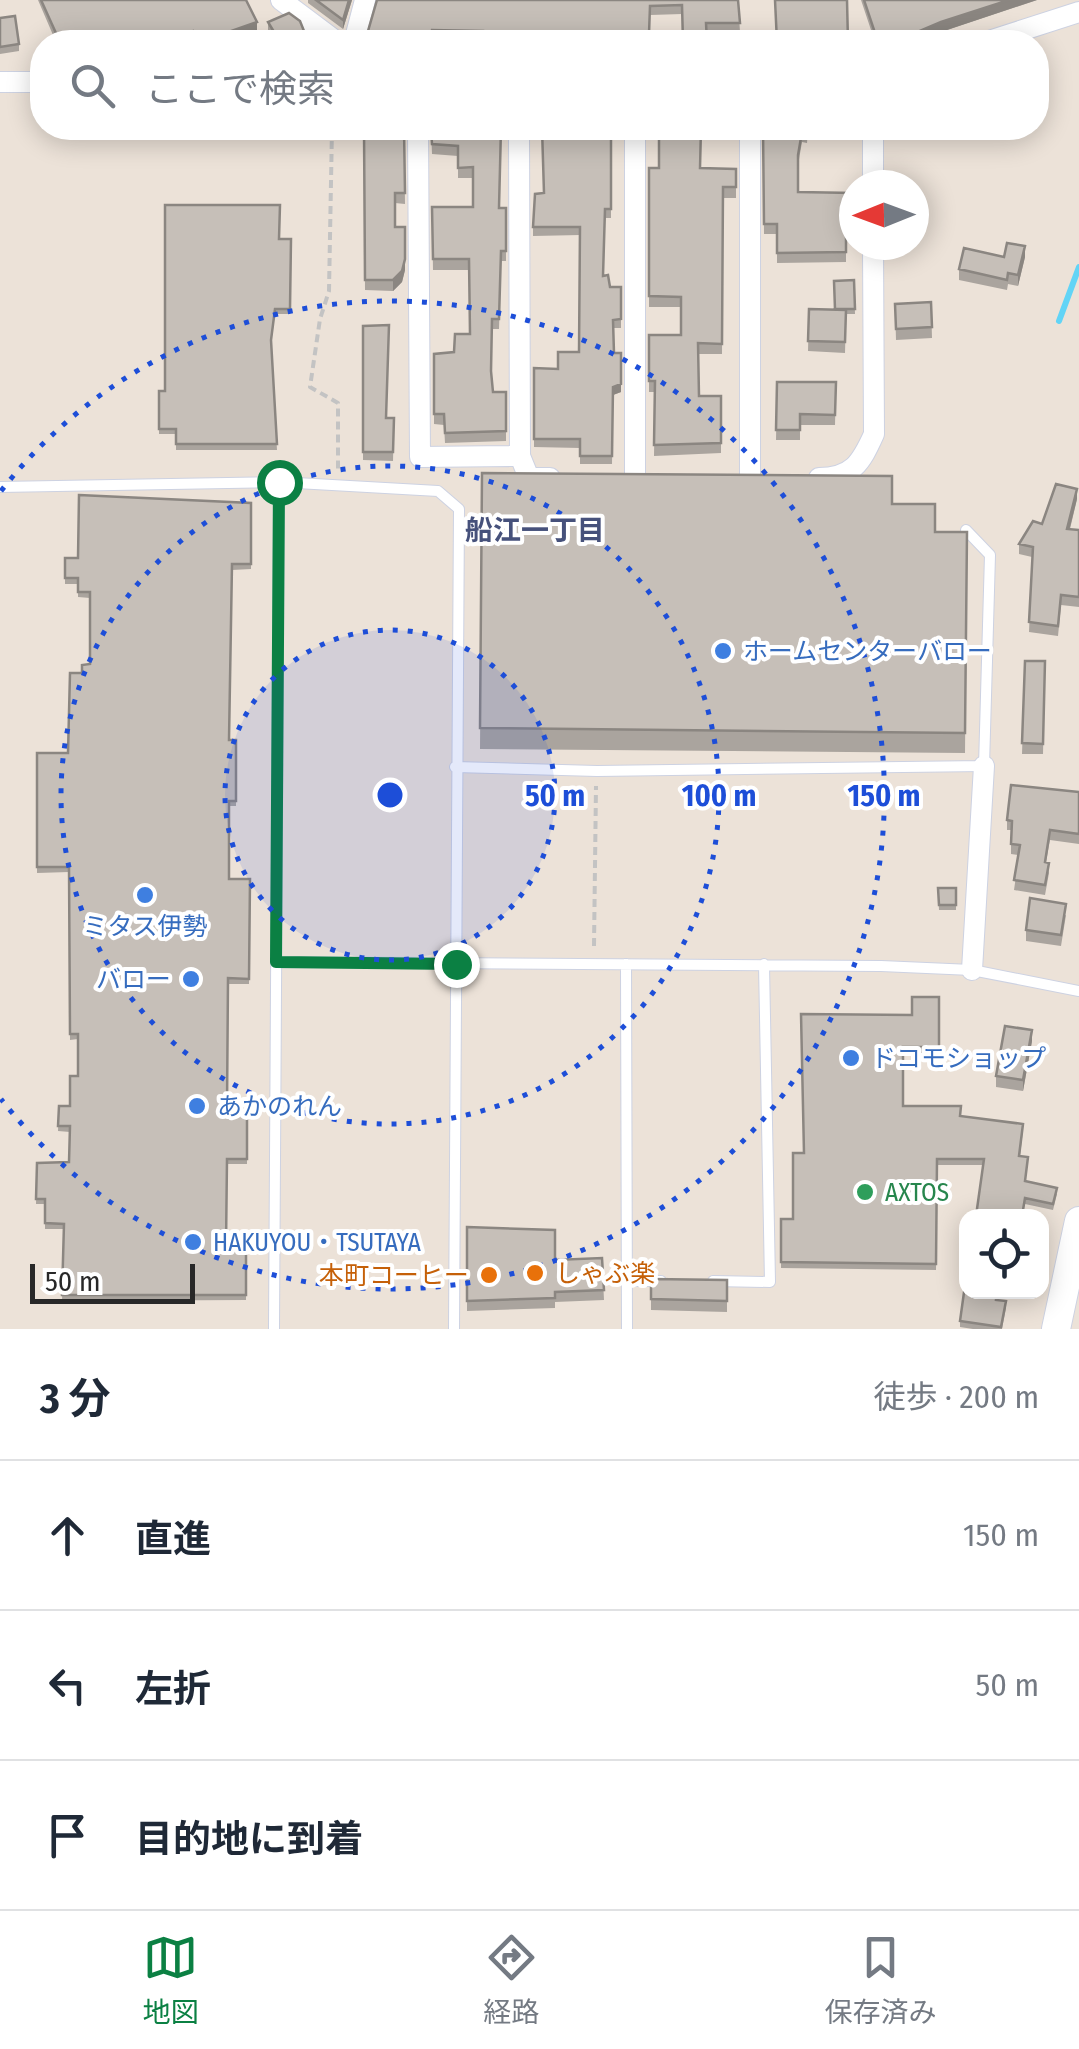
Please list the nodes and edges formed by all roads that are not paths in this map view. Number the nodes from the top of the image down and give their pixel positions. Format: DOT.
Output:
graph roads {
  1 [pos="281,0"];
  2 [pos="365,0"];
  3 [pos="1079,12"];
  4 [pos="322,30"];
  5 [pos="357,30"];
  6 [pos="1023,30"];
  7 [pos="0,82"];
  8 [pos="30,82"];
  9 [pos="418,140"];
  10 [pos="519,140"];
  11 [pos="635,140"];
  12 [pos="750,140"];
  13 [pos="873,140"];
  14 [pos="873,170"];
  15 [pos="874,260"];
  16 [pos="520,456"];
  17 [pos="564,478"];
  18 [pos="636,478"];
  19 [pos="750,478"];
  20 [pos="804,478"];
  21 [pos="279,482"];
  22 [pos="0,488"];
  23 [pos="966,530"];
  24 [pos="984,766"];
  25 [pos="455,767"];
  26 [pos="276,962"];
  27 [pos="456,964"];
  28 [pos="626,964"];
  29 [pos="764,964"];
  30 [pos="972,970"];
  31 [pos="1079,991"];
  32 [pos="1079,1221"];
  33 [pos="626,1280"];
  34 [pos="680,1281"];
  35 [pos="698,1281"];
  36 [pos="274,1329"];
  37 [pos="454,1329"];
  38 [pos="627,1329"];
  39 [pos="1056,1329"];
  1 -- 4 [label="street"];
  2 -- 5 [label="street"];
  3 -- 6 [label="street"];
  7 -- 8 [label="street"];
  9 -- 16 [label="street"];
  10 -- 16 [label="street"];
  11 -- 18 [label="street"];
  12 -- 19 [label="street"];
  13 -- 14 [label="street"];
  15 -- 20 [label="street"];
  16 -- 17 [label="street"];
  21 -- 22 [label="lane"];
  21 -- 25 [label="lane"];
  21 -- 26 [label="lane"];
  23 -- 24 [label="lane"];
  24 -- 25 [label="lane"];
  24 -- 30 [label="street"];
  25 -- 27 [label="lane"];
  26 -- 27 [label="lane"];
  26 -- 36 [label="lane"];
  27 -- 28 [label="lane"];
  27 -- 37 [label="lane"];
  28 -- 29 [label="lane"];
  28 -- 33 [label="lane"];
  29 -- 30 [label="lane"];
  29 -- 35 [label="lane"];
  30 -- 31 [label="lane"];
  32 -- 39 [label="street"];
  33 -- 34 [label="lane"];
  33 -- 38 [label="lane"];
}
